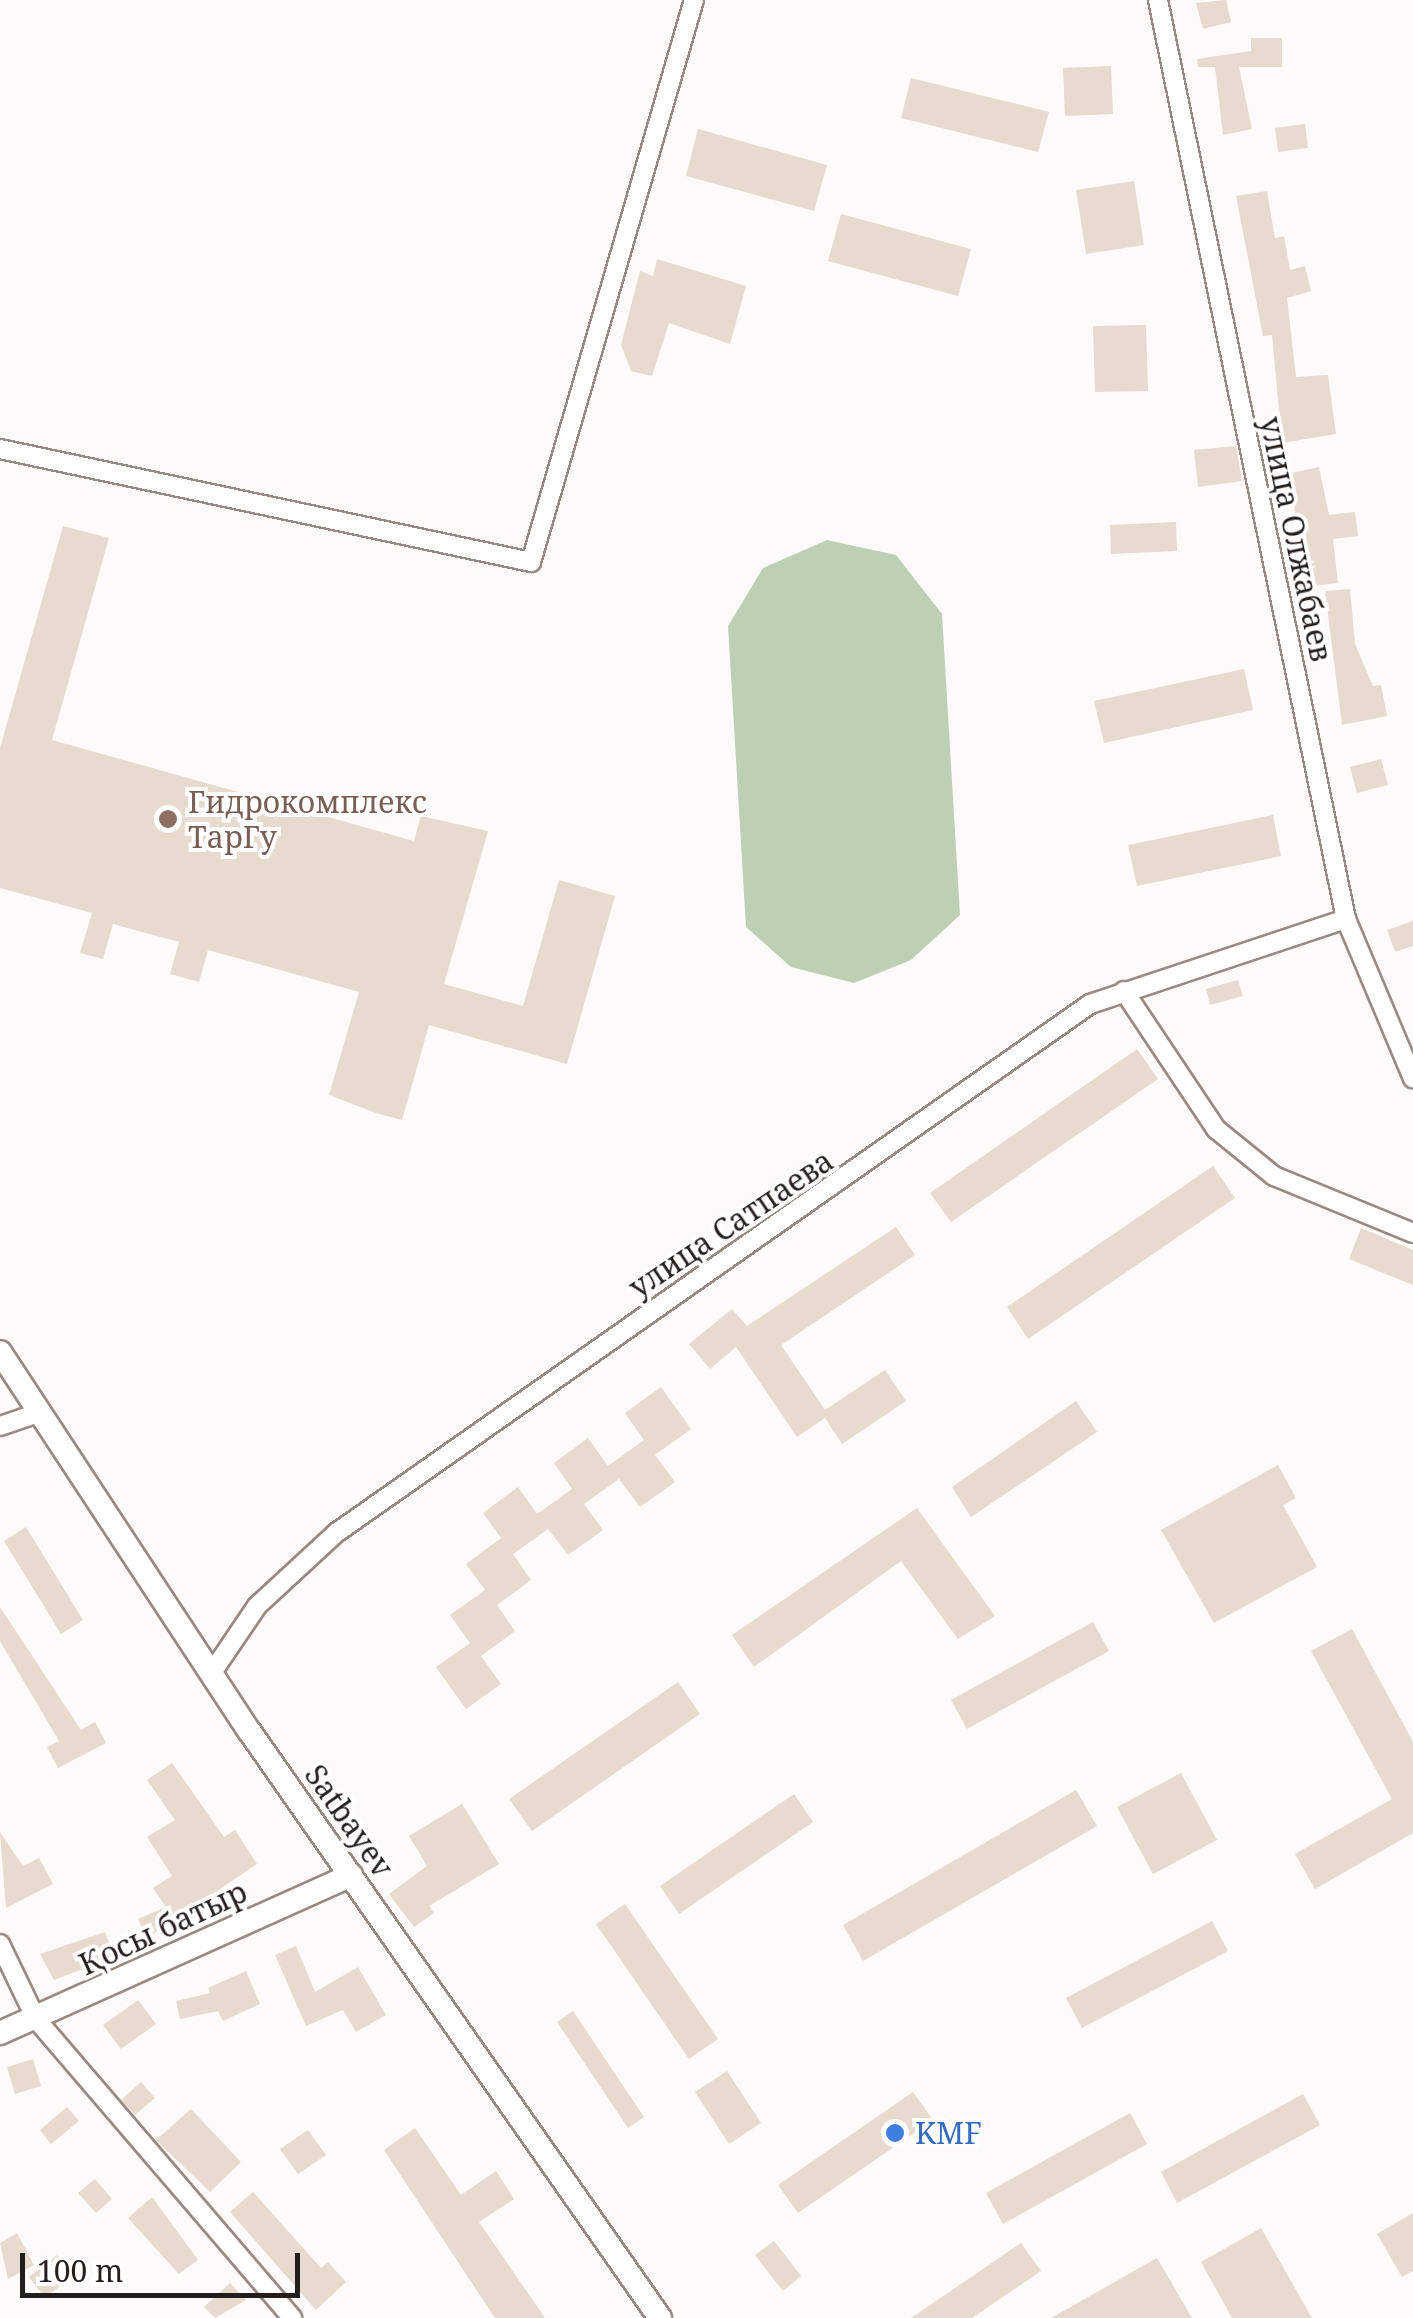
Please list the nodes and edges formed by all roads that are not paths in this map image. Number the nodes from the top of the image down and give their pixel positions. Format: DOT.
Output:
graph roads {
  1 [pos="694,0"];
  2 [pos="1158,0"];
  3 [pos="0,449"];
  4 [pos="1346,919"];
  5 [pos="1124,991"];
  6 [pos="1413,1078"];
  7 [pos="1413,1233"];
  8 [pos="0,1352"];
  9 [pos="41,1412"];
  10 [pos="0,1426"];
  11 [pos="211,1674"];
  12 [pos="351,1875"];
  13 [pos="0,1944"];
  14 [pos="36,2019"];
  15 [pos="0,2033"];
  16 [pos="292,2318"];
  17 [pos="660,2318"];
  1 -- 3 [label="street"];
  2 -- 4 [label="street, улица Олжабаев"];
  4 -- 5 [label="street, улица Сатпаева"];
  4 -- 6 [label="street, улица Олжабаев"];
  5 -- 7 [label="street"];
  5 -- 11 [label="street, улица Сатпаева"];
  8 -- 9 [label="street, Satbayev"];
  9 -- 10 [label="street"];
  9 -- 11 [label="street, Satbayev"];
  11 -- 12 [label="street, Satbayev"];
  12 -- 14 [label="street, Қосы батыр"];
  12 -- 17 [label="street, Satbayev"];
  13 -- 14 [label="street"];
  14 -- 15 [label="street, Қосы батыр"];
  14 -- 16 [label="street"];
}
